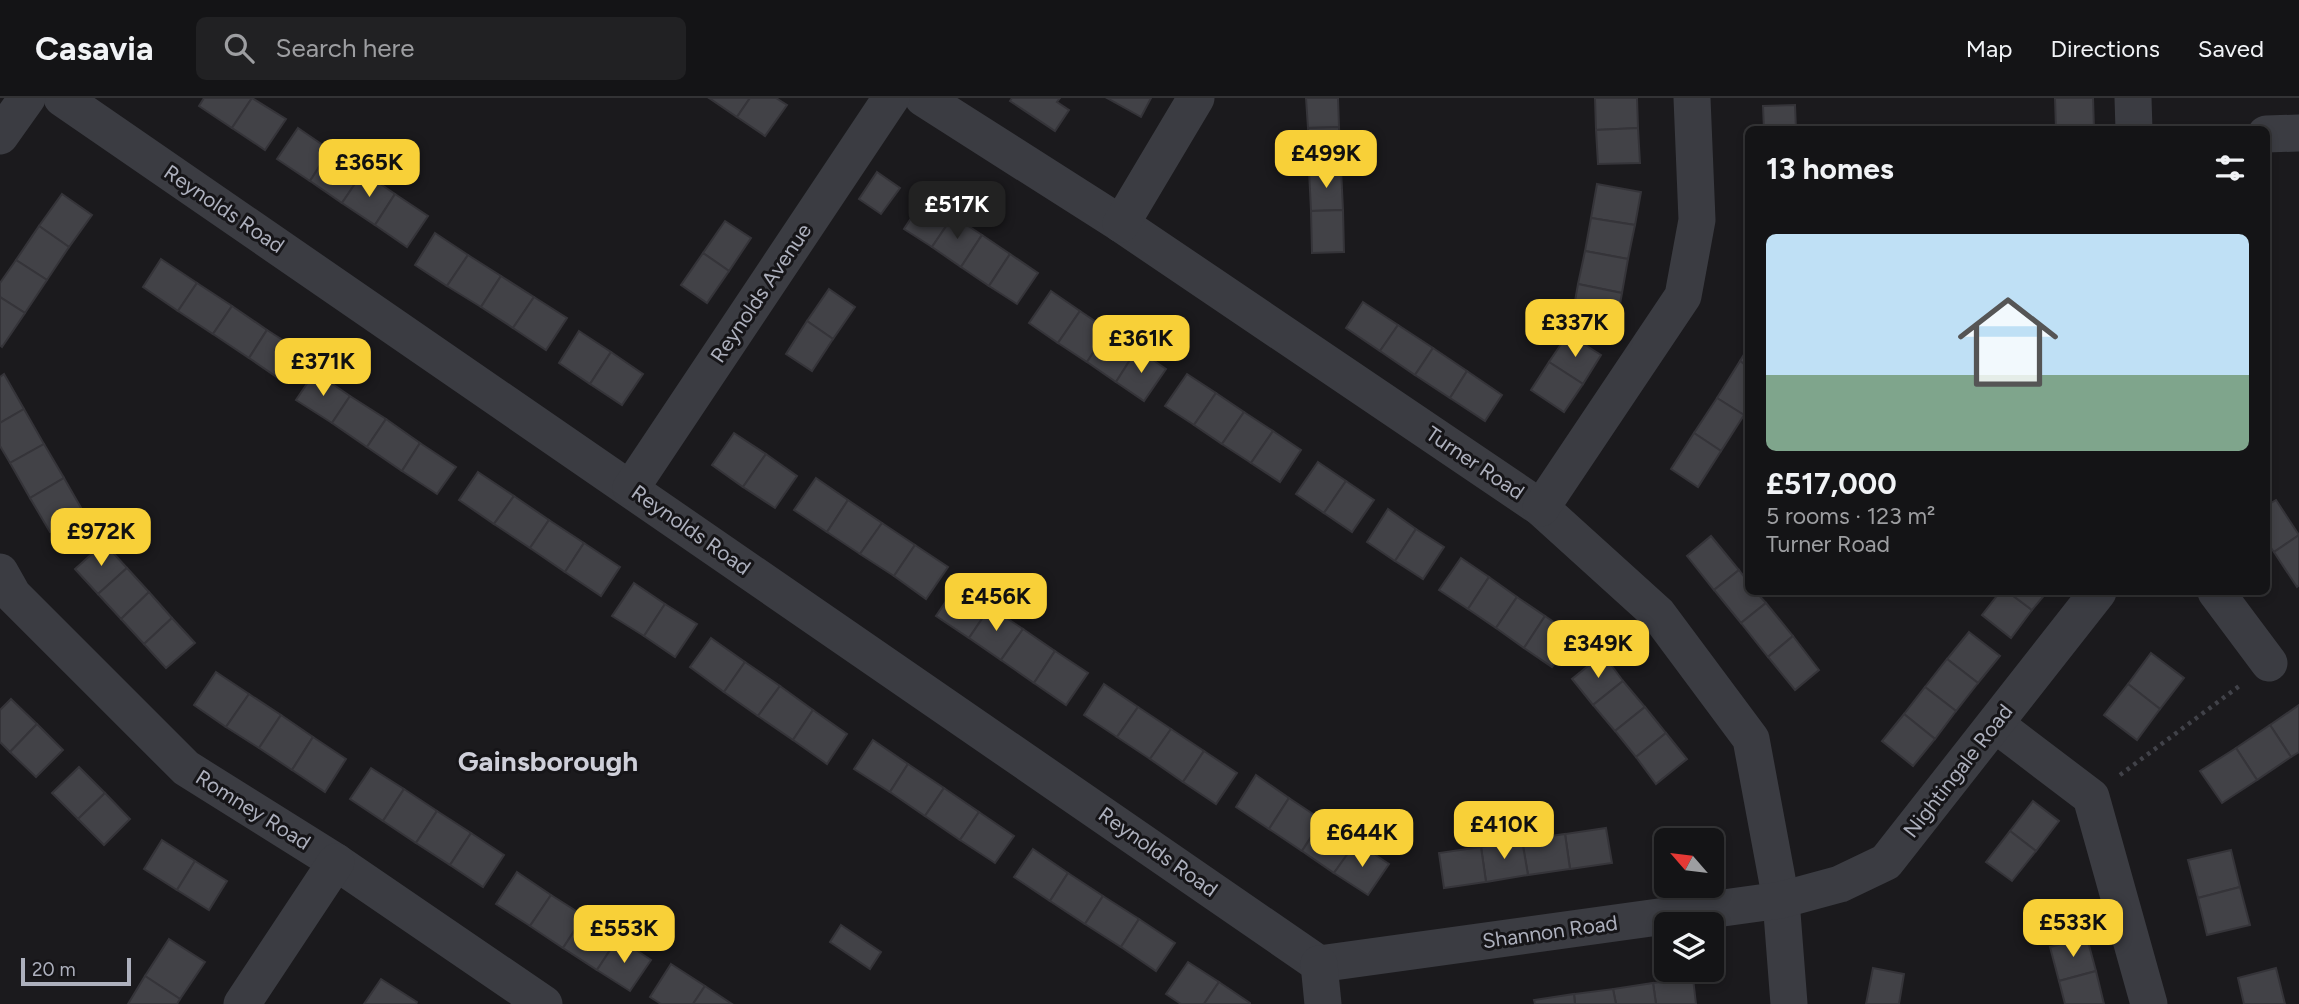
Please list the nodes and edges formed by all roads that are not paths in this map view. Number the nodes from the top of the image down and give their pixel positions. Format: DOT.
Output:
graph roads {
  1 [pos="27,98"];
  2 [pos="62,98"];
  3 [pos="891,98"];
  4 [pos="923,98"];
  5 [pos="1196,98"];
  6 [pos="1692,98"];
  7 [pos="2133,98"];
  8 [pos="2134,126"];
  9 [pos="2299,133"];
  10 [pos="2270,134"];
  11 [pos="0,136"];
  12 [pos="1121,224"];
  13 [pos="631,488"];
  14 [pos="1541,508"];
  15 [pos="0,572"];
  16 [pos="2096,595"];
  17 [pos="2218,595"];
  18 [pos="2269,663"];
  19 [pos="1995,724"];
  20 [pos="336,862"];
  21 [pos="1781,900"];
  22 [pos="1319,964"];
  23 [pos="242,1004"];
  24 [pos="544,1004"];
  25 [pos="1323,1004"];
  26 [pos="1789,1004"];
  27 [pos="2148,1004"];
  1 -- 11 [label="street"];
  2 -- 13 [label="street, Reynolds Road"];
  3 -- 13 [label="street, Reynolds Avenue"];
  4 -- 12 [label="street, Turner Road"];
  5 -- 12 [label="street"];
  6 -- 14 [label="street"];
  7 -- 8 [label="street"];
  9 -- 10 [label="street"];
  12 -- 14 [label="street, Turner Road"];
  13 -- 22 [label="street, Reynolds Road"];
  14 -- 21 [label="street, Turner Road"];
  15 -- 20 [label="street, Romney Road"];
  16 -- 19 [label="street, Nightingale Road"];
  17 -- 18 [label="street"];
  19 -- 21 [label="street, Nightingale Road"];
  19 -- 27 [label="street"];
  20 -- 23 [label="street"];
  20 -- 24 [label="street, Romney Road"];
  21 -- 22 [label="street, Shannon Road"];
  21 -- 26 [label="street, Turner Road"];
  22 -- 25 [label="street"];
}
